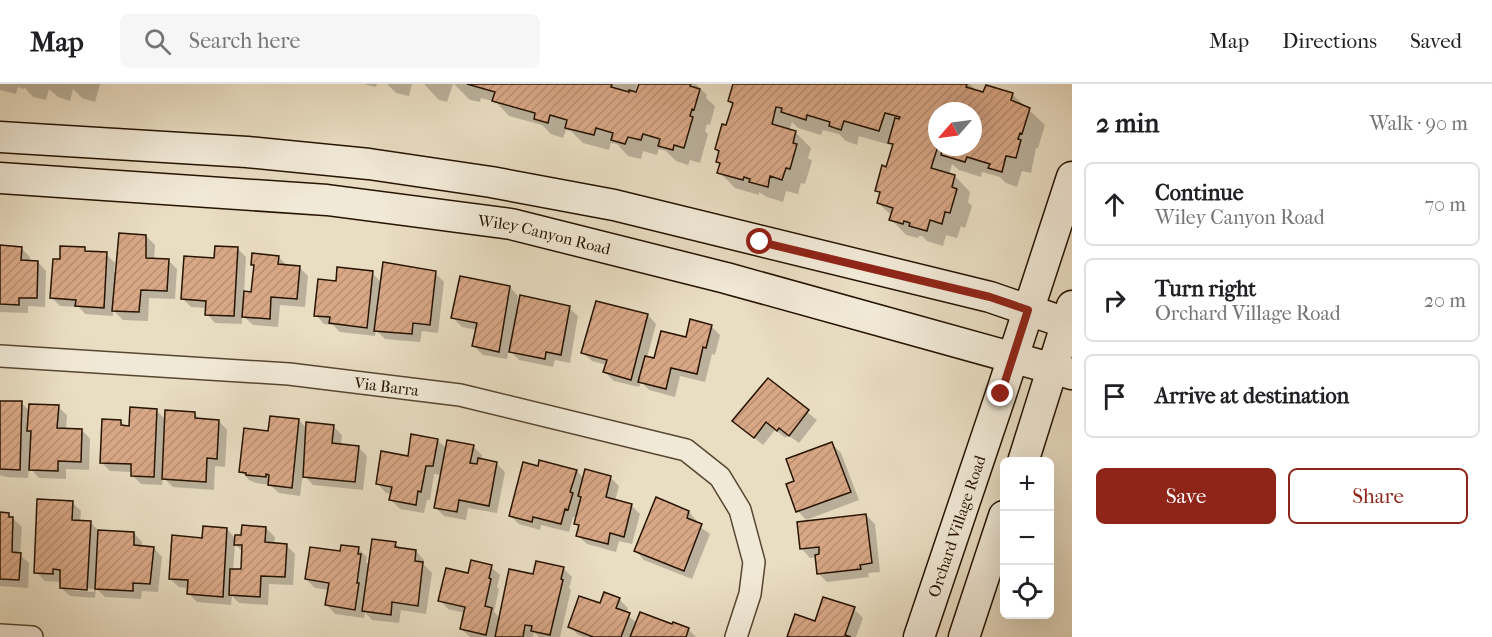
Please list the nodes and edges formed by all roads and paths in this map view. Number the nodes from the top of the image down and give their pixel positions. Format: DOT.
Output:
graph roads {
  1 [pos="0,137"];
  2 [pos="1072,177"];
  3 [pos="0,178"];
  4 [pos="1028,310"];
  5 [pos="1070,318"];
  6 [pos="0,356"];
  7 [pos="1013,358"];
  8 [pos="1062,371"];
  9 [pos="1025,457"];
  10 [pos="1000,531"];
  11 [pos="0,635"];
  12 [pos="32,637"];
  13 [pos="736,637"];
  14 [pos="919,637"];
  15 [pos="964,637"];
  1 -- 4 [label="main road"];
  2 -- 4 [label="main road, Orchard Village Road"];
  3 -- 7 [label="main road, Wiley Canyon Road"];
  4 -- 5 [label="main road"];
  4 -- 7 [label="main road, Orchard Village Road"];
  5 -- 8 [label="main road"];
  6 -- 13 [label="street, Via Barra"];
  7 -- 8 [label="main road, Wiley Canyon Road"];
  7 -- 14 [label="main road, Orchard Village Road"];
  8 -- 9 [label="main road"];
  10 -- 15 [label="main road"];
  11 -- 12 [label="street"];
}
